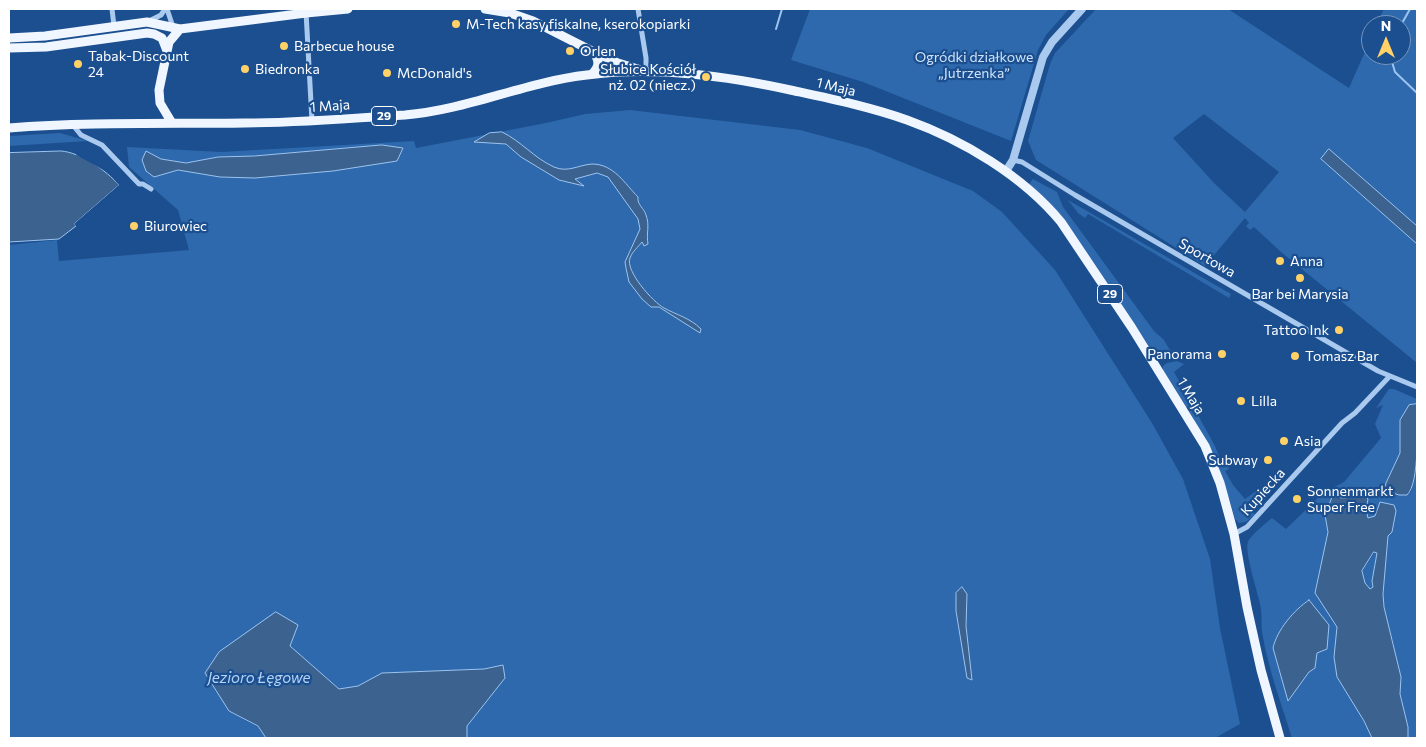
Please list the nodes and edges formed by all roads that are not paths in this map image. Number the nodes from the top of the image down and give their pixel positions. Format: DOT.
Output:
graph roads {
  1 [pos="112,9"];
  2 [pos="166,9"];
  3 [pos="348,9"];
  4 [pos="485,9"];
  5 [pos="638,9"];
  6 [pos="1082,9"];
  7 [pos="306,11"];
  8 [pos="147,22"];
  9 [pos="114,26"];
  10 [pos="177,28"];
  11 [pos="9,38"];
  12 [pos="9,48"];
  13 [pos="167,51"];
  14 [pos="594,52"];
  15 [pos="646,71"];
  16 [pos="592,74"];
  17 [pos="312,121"];
  18 [pos="172,123"];
  19 [pos="72,124"];
  20 [pos="9,128"];
  21 [pos="1013,160"];
  22 [pos="1006,172"];
  23 [pos="151,189"];
  24 [pos="1389,377"];
  25 [pos="1417,388"];
  26 [pos="1234,534"];
  27 [pos="1280,738"];
  1 -- 9 [label="street"];
  2 -- 8 [label="street"];
  2 -- 10 [label="street"];
  3 -- 7 [label="main road"];
  4 -- 14 [label="main road, 29"];
  5 -- 15 [label="street"];
  6 -- 21 [label="street"];
  7 -- 10 [label="main road"];
  7 -- 17 [label="street"];
  8 -- 9 [label="main road"];
  8 -- 10 [label="main road"];
  9 -- 11 [label="main road"];
  10 -- 13 [label="main road"];
  12 -- 13 [label="main road"];
  13 -- 18 [label="main road"];
  14 -- 15 [label="main road, 29"];
  14 -- 16 [label="main road"];
  15 -- 16 [label="main road, 1 Maja / 29"];
  15 -- 22 [label="main road, 1 Maja / 29"];
  16 -- 17 [label="main road, 1 Maja / 29"];
  17 -- 18 [label="main road, 1 Maja / 29"];
  18 -- 19 [label="main road, 1 Maja / 29"];
  19 -- 20 [label="main road, 1 Maja / 29"];
  19 -- 23 [label="street"];
  21 -- 22 [label="street"];
  21 -- 24 [label="street, Sportowa"];
  22 -- 26 [label="main road, 1 Maja / 29"];
  24 -- 25 [label="street, Sportowa"];
  24 -- 26 [label="street, Kupiecka"];
  26 -- 27 [label="main road, 1 Maja / 29"];
}
